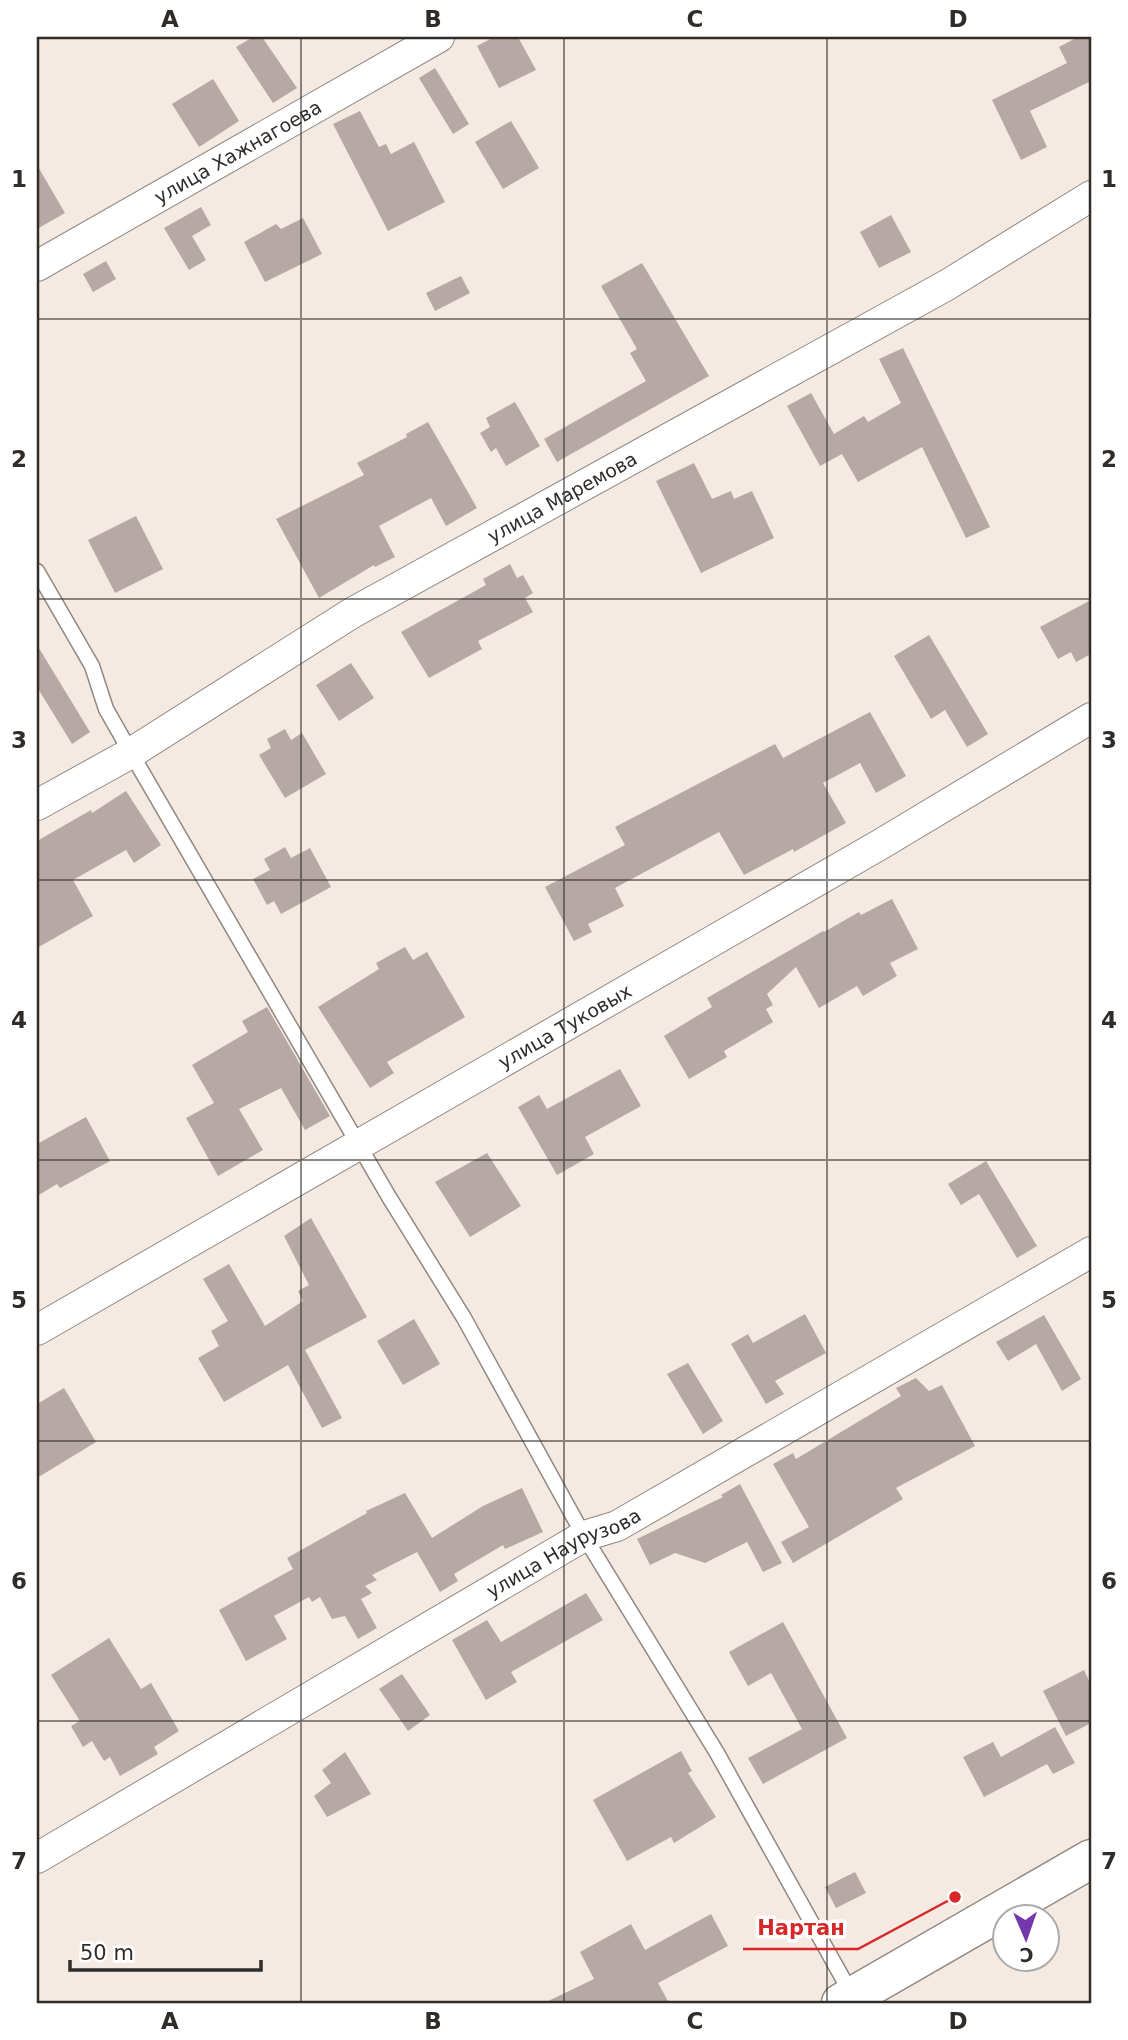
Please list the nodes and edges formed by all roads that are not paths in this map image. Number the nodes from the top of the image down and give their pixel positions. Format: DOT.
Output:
graph roads {
  1 [pos="439,37"];
  2 [pos="1091,196"];
  3 [pos="37,266"];
  4 [pos="37,571"];
  5 [pos="1091,718"];
  6 [pos="131,753"];
  7 [pos="37,805"];
  8 [pos="358,1144"];
  9 [pos="1091,1252"];
  10 [pos="37,1330"];
  11 [pos="584,1536"];
  12 [pos="37,1858"];
  13 [pos="1091,1859"];
  14 [pos="847,2000"];
  1 -- 3 [label="street, улица Хажнагоева"];
  2 -- 6 [label="street, улица Маремова"];
  4 -- 6 [label="lane"];
  5 -- 8 [label="street, улица Туковых"];
  6 -- 7 [label="street, улица Маремова"];
  6 -- 8 [label="lane"];
  8 -- 10 [label="street, улица Туковых"];
  8 -- 11 [label="lane"];
  9 -- 11 [label="street, улица Наурузова"];
  11 -- 12 [label="street, улица Наурузова"];
  11 -- 14 [label="lane"];
  13 -- 14 [label="main road"];
}
